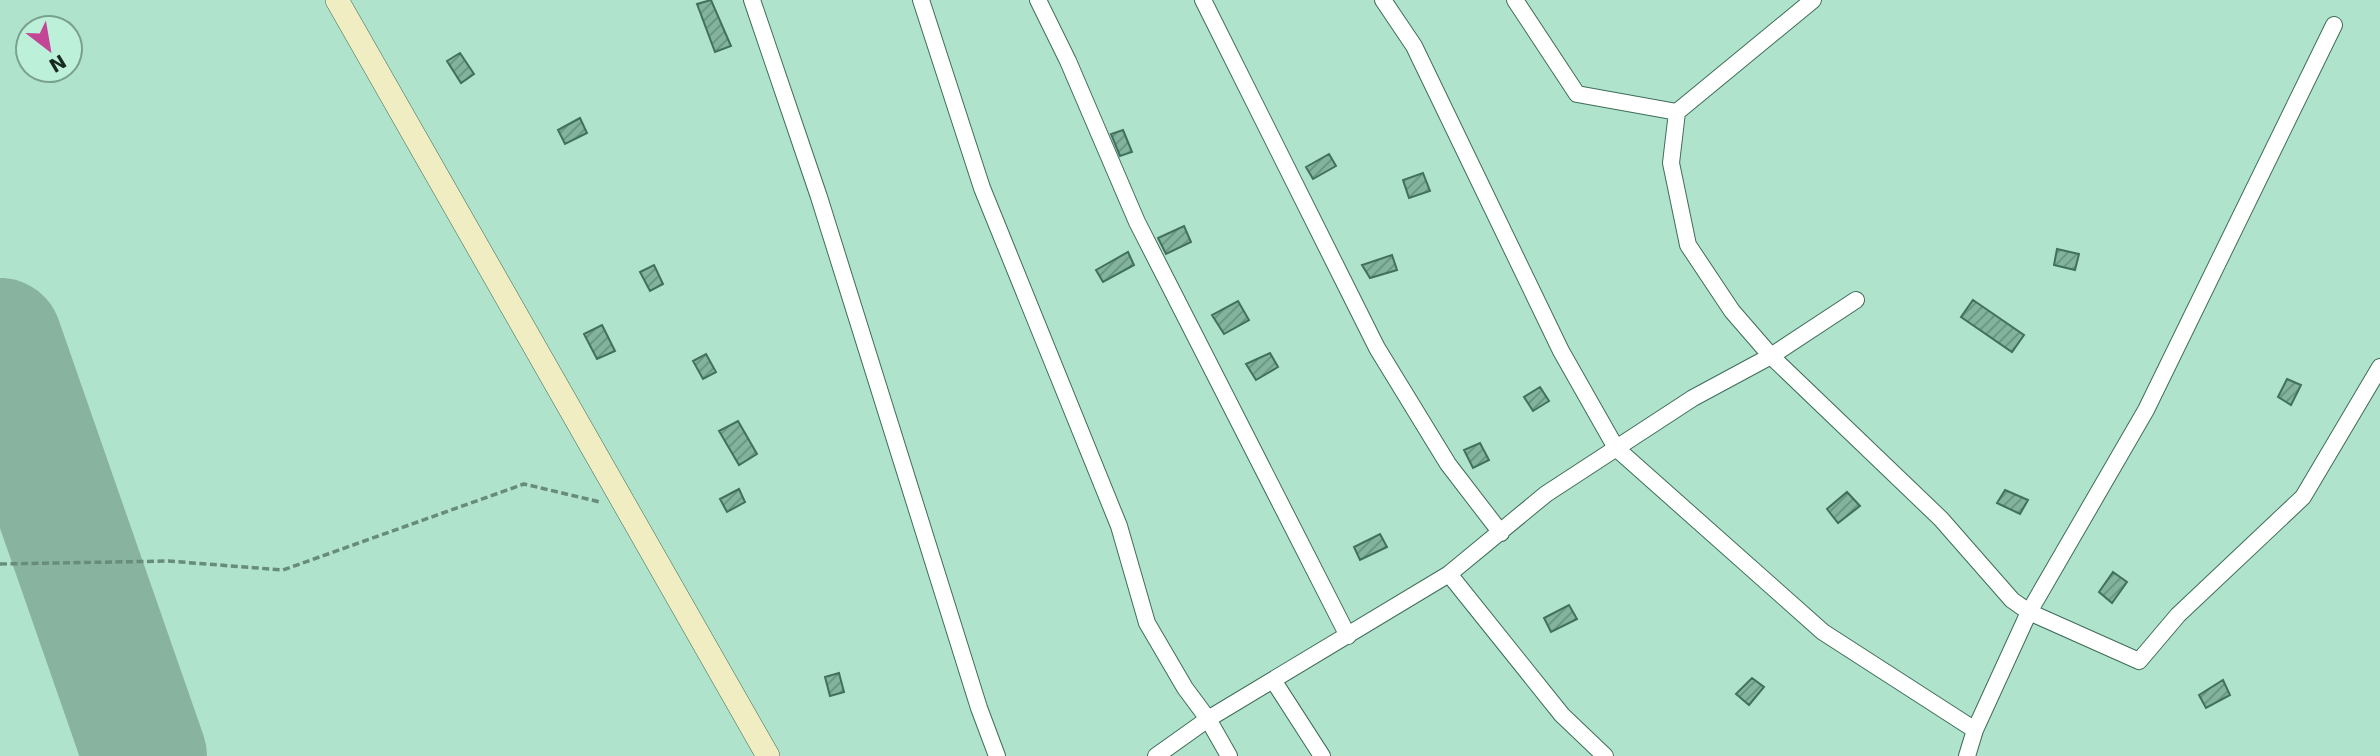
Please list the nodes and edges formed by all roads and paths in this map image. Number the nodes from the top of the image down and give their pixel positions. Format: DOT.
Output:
graph roads {
  1 [pos="337,0"];
  2 [pos="752,0"];
  3 [pos="921,0"];
  4 [pos="1038,0"];
  5 [pos="1203,0"];
  6 [pos="1383,0"];
  7 [pos="1515,0"];
  8 [pos="1813,0"];
  9 [pos="2334,25"];
  10 [pos="1677,112"];
  11 [pos="1856,300"];
  12 [pos="1771,356"];
  13 [pos="2380,368"];
  14 [pos="1616,448"];
  15 [pos="621,500"];
  16 [pos="1502,533"];
  17 [pos="0,564"];
  18 [pos="1449,574"];
  19 [pos="2029,612"];
  20 [pos="1348,636"];
  21 [pos="1273,680"];
  22 [pos="1208,719"];
  23 [pos="1975,730"];
  24 [pos="768,756"];
  25 [pos="997,756"];
  26 [pos="1156,756"];
  27 [pos="1229,756"];
  28 [pos="1322,756"];
  29 [pos="1605,756"];
  30 [pos="1967,756"];
  1 -- 15 [label="main road"];
  2 -- 25 [label="street"];
  3 -- 22 [label="street"];
  4 -- 20 [label="street"];
  5 -- 16 [label="street"];
  6 -- 14 [label="street"];
  7 -- 10 [label="street"];
  8 -- 10 [label="street"];
  9 -- 19 [label="street"];
  10 -- 12 [label="street"];
  11 -- 12 [label="street"];
  12 -- 14 [label="street"];
  12 -- 19 [label="street"];
  13 -- 19 [label="street"];
  14 -- 16 [label="street"];
  14 -- 23 [label="street"];
  15 -- 17 [label="path"];
  15 -- 24 [label="main road"];
  16 -- 18 [label="street"];
  18 -- 20 [label="street"];
  18 -- 29 [label="street"];
  19 -- 23 [label="street"];
  20 -- 21 [label="street"];
  21 -- 22 [label="street"];
  21 -- 28 [label="street"];
  22 -- 26 [label="street"];
  22 -- 27 [label="street"];
  23 -- 30 [label="street"];
}
